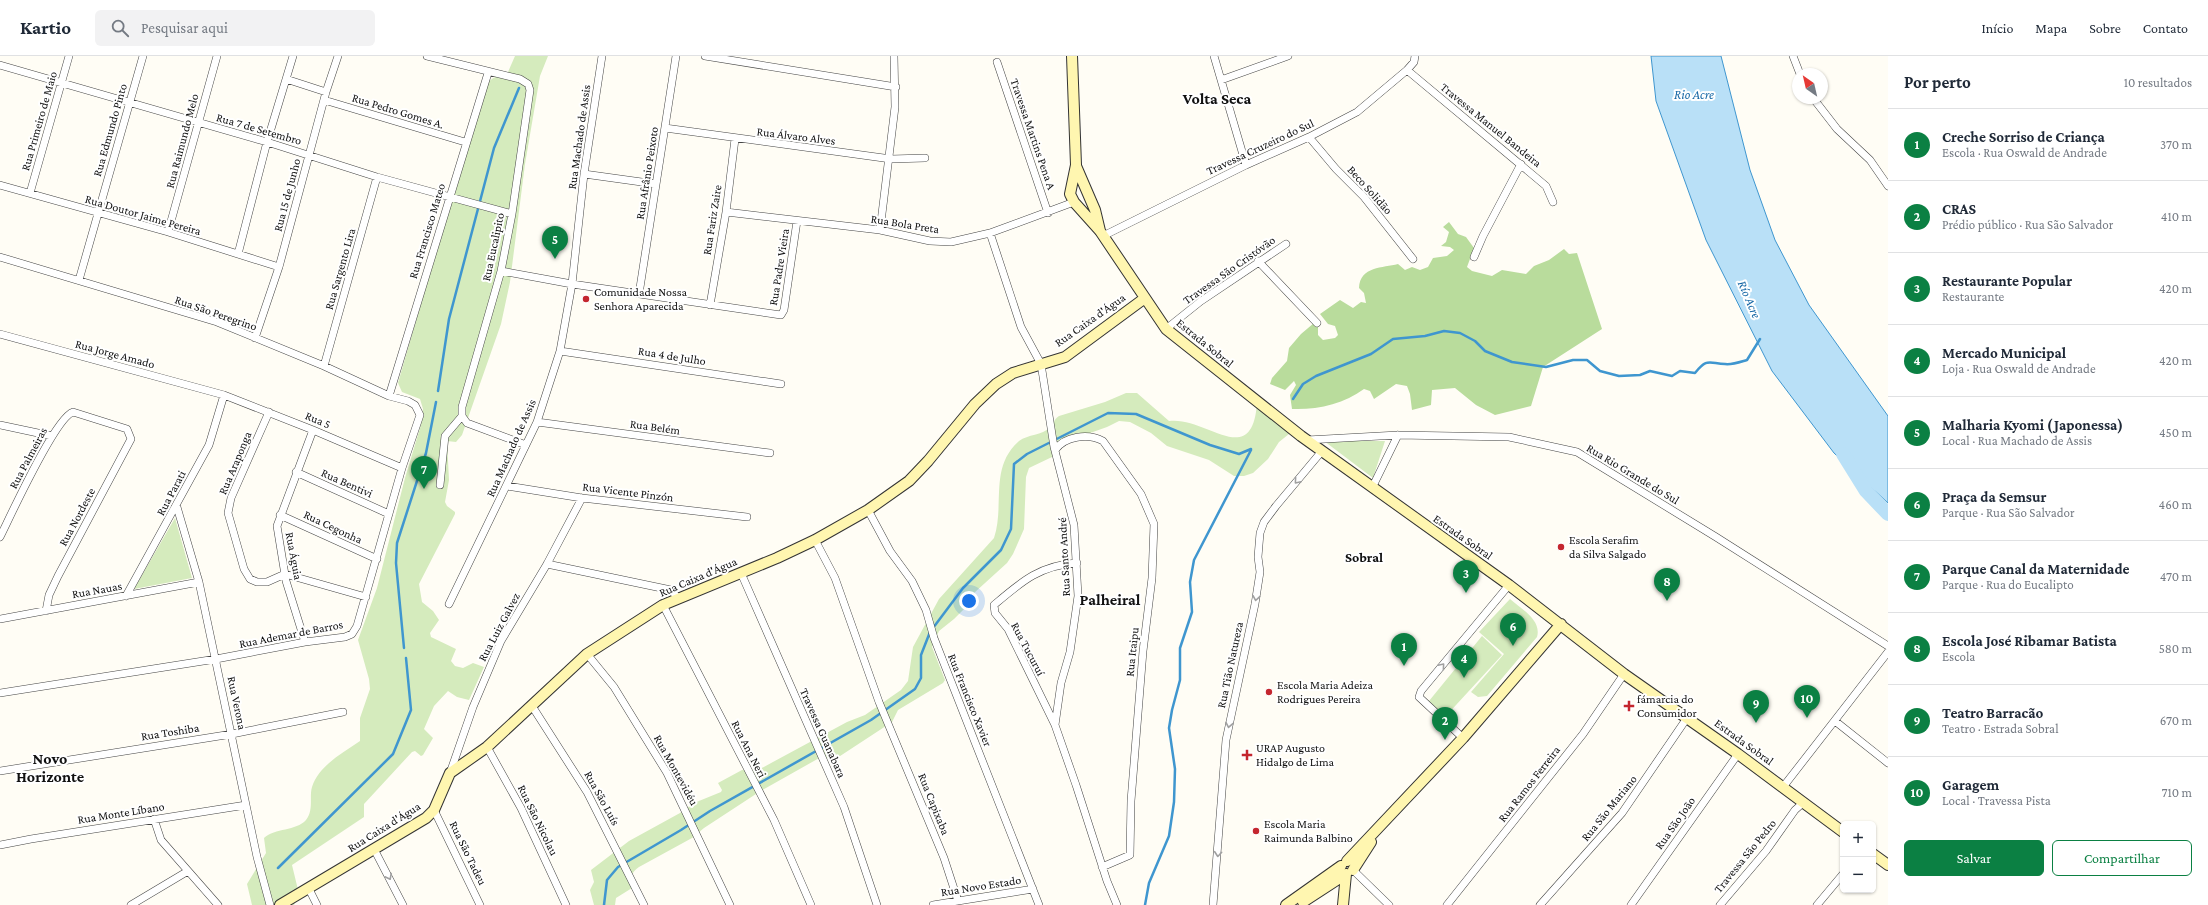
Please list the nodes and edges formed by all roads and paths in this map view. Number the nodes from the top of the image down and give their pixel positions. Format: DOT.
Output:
graph roads {
  1 [pos="69,56"];
  2 [pos="143,56"];
  3 [pos="217,56"];
  4 [pos="293,56"];
  5 [pos="338,56"];
  6 [pos="427,56"];
  7 [pos="602,56"];
  8 [pos="676,56"];
  9 [pos="705,56"];
  10 [pos="894,56"];
  11 [pos="1072,56"];
  12 [pos="1214,56"];
  13 [pos="1288,56"];
  14 [pos="1793,56"];
  15 [pos="1414,59"];
  16 [pos="997,62"];
  17 [pos="0,65"];
  18 [pos="1798,68"];
  19 [pos="1407,70"];
  20 [pos="488,73"];
  21 [pos="286,80"];
  22 [pos="1222,80"];
  23 [pos="62,82"];
  24 [pos="896,87"];
  25 [pos="326,92"];
  26 [pos="324,100"];
  27 [pos="129,103"];
  28 [pos="1818,104"];
  29 [pos="198,123"];
  30 [pos="665,128"];
  31 [pos="1309,138"];
  32 [pos="735,139"];
  33 [pos="267,142"];
  34 [pos="465,142"];
  35 [pos="309,155"];
  36 [pos="925,158"];
  37 [pos="891,159"];
  38 [pos="1521,164"];
  39 [pos="1076,165"];
  40 [pos="1246,165"];
  41 [pos="584,174"];
  42 [pos="377,177"];
  43 [pos="656,184"];
  44 [pos="0,185"];
  45 [pos="1084,185"];
  46 [pos="1888,186"];
  47 [pos="1071,188"];
  48 [pos="30,193"];
  49 [pos="449,196"];
  50 [pos="1074,202"];
  51 [pos="1553,202"];
  52 [pos="1095,210"];
  53 [pos="726,212"];
  54 [pos="1048,213"];
  55 [pos="97,214"];
  56 [pos="512,214"];
  57 [pos="1084,214"];
  58 [pos="797,221"];
  59 [pos="880,230"];
  60 [pos="168,232"];
  61 [pos="990,233"];
  62 [pos="1102,233"];
  63 [pos="1286,244"];
  64 [pos="238,254"];
  65 [pos="0,257"];
  66 [pos="1474,257"];
  67 [pos="1414,259"];
  68 [pos="1258,261"];
  69 [pos="279,267"];
  70 [pos="501,271"];
  71 [pos="79,280"];
  72 [pos="572,284"];
  73 [pos="639,294"];
  74 [pos="1145,298"];
  75 [pos="710,305"];
  76 [pos="1317,323"];
  77 [pos="1166,329"];
  78 [pos="0,334"];
  79 [pos="255,338"];
  80 [pos="560,351"];
  81 [pos="1041,364"];
  82 [pos="324,366"];
  83 [pos="781,384"];
  84 [pos="224,395"];
  85 [pos="389,396"];
  86 [pos="418,408"];
  87 [pos="269,412"];
  88 [pos="68,413"];
  89 [pos="462,416"];
  90 [pos="537,422"];
  91 [pos="0,425"];
  92 [pos="313,430"];
  93 [pos="1398,435"];
  94 [pos="52,436"];
  95 [pos="1304,438"];
  96 [pos="526,446"];
  97 [pos="1054,448"];
  98 [pos="1322,451"];
  99 [pos="770,454"];
  100 [pos="402,468"];
  101 [pos="296,472"];
  102 [pos="440,485"];
  103 [pos="508,486"];
  104 [pos="1372,488"];
  105 [pos="582,498"];
  106 [pos="177,507"];
  107 [pos="868,510"];
  108 [pos="389,514"];
  109 [pos="280,515"];
  110 [pos="747,517"];
  111 [pos="0,537"];
  112 [pos="815,540"];
  113 [pos="377,560"];
  114 [pos="1077,563"];
  115 [pos="547,564"];
  116 [pos="741,573"];
  117 [pos="285,574"];
  118 [pos="199,582"];
  119 [pos="1509,585"];
  120 [pos="126,596"];
  121 [pos="366,597"];
  122 [pos="678,598"];
  123 [pos="449,604"];
  124 [pos="663,605"];
  125 [pos="46,611"];
  126 [pos="0,620"];
  127 [pos="1562,624"];
  128 [pos="306,642"];
  129 [pos="1888,646"];
  130 [pos="1888,652"];
  131 [pos="588,654"];
  132 [pos="216,659"];
  133 [pos="1624,674"];
  134 [pos="0,693"];
  135 [pos="532,706"];
  136 [pos="343,712"];
  137 [pos="1687,718"];
  138 [pos="1835,721"];
  139 [pos="1055,725"];
  140 [pos="232,734"];
  141 [pos="1463,738"];
  142 [pos="487,747"];
  143 [pos="1738,754"];
  144 [pos="1888,763"];
  145 [pos="0,771"];
  146 [pos="450,773"];
  147 [pos="1783,787"];
  148 [pos="1804,802"];
  149 [pos="246,805"];
  150 [pos="434,810"];
  151 [pos="154,819"];
  152 [pos="1840,830"];
  153 [pos="0,845"];
  154 [pos="374,849"];
  155 [pos="1876,856"];
  156 [pos="1888,865"];
  157 [pos="1102,866"];
  158 [pos="1347,867"];
  159 [pos="188,872"];
  160 [pos="1840,878"];
  161 [pos="309,889"];
  162 [pos="1033,889"];
  163 [pos="958,901"];
  164 [pos="131,905"];
  165 [pos="218,905"];
  166 [pos="270,905"];
  167 [pos="280,905"];
  168 [pos="317,905"];
  169 [pos="403,905"];
  170 [pos="480,905"];
  171 [pos="566,905"];
  172 [pos="644,905"];
  173 [pos="730,905"];
  174 [pos="810,905"];
  175 [pos="877,905"];
  176 [pos="933,905"];
  177 [pos="1039,905"];
  178 [pos="1117,905"];
  179 [pos="1213,905"];
  180 [pos="1286,905"];
  181 [pos="1298,905"];
  182 [pos="1343,905"];
  183 [pos="1389,905"];
  184 [pos="1447,905"];
  185 [pos="1540,905"];
  186 [pos="1631,905"];
  187 [pos="1720,905"];
  188 [pos="1818,905"];
  1 -- 23 [label="street, Rua Primeiro de Maio"];
  2 -- 27 [label="street, Rua Edmundo Pinto"];
  3 -- 29 [label="street, Rua Raimundo Melo"];
  4 -- 21 [label="street"];
  5 -- 25 [label="street, Rua 15 de Junho"];
  6 -- 20 [label="street"];
  7 -- 41 [label="street, Rua Machado de Assis"];
  8 -- 30 [label="street, Rua Afrânio Peixoto"];
  9 -- 24 [label="street"];
  10 -- 24 [label="street"];
  11 -- 39 [label="street, Estrada Sobral"];
  12 -- 22 [label="street"];
  13 -- 22 [label="street"];
  14 -- 18 [label="street"];
  15 -- 19 [label="street, Travessa Cruzeiro do Sul"];
  16 -- 54 [label="street, Travessa Martins Pena A"];
  17 -- 23 [label="street, Rua 7 de Setembro"];
  19 -- 31 [label="street, Travessa Cruzeiro do Sul"];
  19 -- 38 [label="street, Travessa Manuel Bandeira"];
  20 -- 34 [label="street, Rua Francisco Mateo"];
  20 -- 56 [label="street, Rua Eucalipito"];
  21 -- 25 [label="street"];
  21 -- 33 [label="street"];
  22 -- 40 [label="street"];
  23 -- 27 [label="street, Rua 7 de Setembro"];
  23 -- 48 [label="street, Rua Primeiro de Maio"];
  24 -- 37 [label="street"];
  25 -- 26 [label="street, Rua 15 de Junho"];
  26 -- 34 [label="street, Rua Pedro Gomes A."];
  26 -- 35 [label="street, Rua 15 de Junho"];
  27 -- 29 [label="street, Rua 7 de Setembro"];
  27 -- 55 [label="street, Rua Edmundo Pinto"];
  28 -- 46 [label="street"];
  29 -- 33 [label="street, Rua 7 de Setembro"];
  29 -- 60 [label="street, Rua Raimundo Melo"];
  30 -- 32 [label="street, Rua Álvaro Alves"];
  30 -- 43 [label="street, Rua Afrânio Peixoto"];
  31 -- 40 [label="street, Travessa Cruzeiro do Sul"];
  31 -- 67 [label="street, Beco Solidão"];
  32 -- 37 [label="street, Rua Álvaro Alves"];
  32 -- 53 [label="street, Rua Fariz Zaire"];
  33 -- 35 [label="street, Rua 7 de Setembro"];
  33 -- 64 [label="street"];
  34 -- 49 [label="street, Rua Francisco Mateo"];
  35 -- 42 [label="street, Rua 7 de Setembro"];
  35 -- 69 [label="street, Rua 15 de Junho"];
  36 -- 37 [label="street, Rua Álvaro Alves"];
  37 -- 59 [label="street"];
  38 -- 51 [label="street, Travessa Manuel Bandeira"];
  38 -- 66 [label="street"];
  39 -- 45 [label="street, Estrada Sobral"];
  39 -- 47 [label="street, Estrada Sobral"];
  40 -- 62 [label="street, Travessa Cruzeiro do Sul"];
  41 -- 43 [label="street"];
  41 -- 72 [label="street, Rua Machado de Assis"];
  42 -- 49 [label="street, Rua 7 de Setembro"];
  42 -- 82 [label="street, Rua Sargento Lira"];
  43 -- 73 [label="street, Rua Afrânio Peixoto"];
  44 -- 48 [label="street, Rua Doutor Jaime Pereira"];
  45 -- 47 [label="street"];
  45 -- 52 [label="street, Estrada Sobral"];
  47 -- 50 [label="street, Estrada Sobral"];
  48 -- 55 [label="street, Rua Doutor Jaime Pereira"];
  49 -- 56 [label="street, Rua 7 de Setembro"];
  49 -- 85 [label="street, Rua Francisco Mateo"];
  50 -- 54 [label="street, Rua Bola Preta"];
  50 -- 57 [label="street, Estrada Sobral"];
  52 -- 57 [label="street"];
  52 -- 62 [label="street, Estrada Sobral"];
  53 -- 58 [label="street, Rua Bola Preta"];
  53 -- 75 [label="street, Rua Fariz Zaire"];
  54 -- 61 [label="street, Rua Bola Preta"];
  55 -- 60 [label="street, Rua Doutor Jaime Pereira"];
  55 -- 71 [label="street, Rua Edmundo Pinto"];
  56 -- 70 [label="street, Rua Eucalipito"];
  57 -- 62 [label="street, Estrada Sobral"];
  58 -- 59 [label="street, Rua Bola Preta"];
  58 -- 75 [label="street, Rua Padre Vieira"];
  59 -- 61 [label="street, Rua Bola Preta"];
  60 -- 64 [label="street, Rua Doutor Jaime Pereira"];
  61 -- 81 [label="street, Rua Santo André"];
  62 -- 74 [label="street, Estrada Sobral"];
  63 -- 68 [label="street, Travessa São Cristóvão"];
  64 -- 69 [label="street, Rua Doutor Jaime Pereira"];
  65 -- 71 [label="street, Rua São Peregrino"];
  68 -- 76 [label="street"];
  68 -- 77 [label="street, Travessa São Cristóvão"];
  69 -- 79 [label="street, Rua 15 de Junho"];
  70 -- 72 [label="street"];
  70 -- 89 [label="street, Rua Eucalipito"];
  71 -- 79 [label="street, Rua São Peregrino"];
  72 -- 73 [label="street"];
  72 -- 80 [label="street, Rua Machado de Assis"];
  73 -- 75 [label="street"];
  74 -- 77 [label="street, Estrada Sobral"];
  74 -- 81 [label="street, Rua Caixa d'Água"];
  77 -- 95 [label="street, Estrada Sobral"];
  78 -- 84 [label="street, Rua Jorge Amado"];
  79 -- 82 [label="street, Rua São Peregrino"];
  80 -- 83 [label="street, Rua 4 de Julho"];
  80 -- 90 [label="street, Rua Machado de Assis"];
  81 -- 97 [label="street, Rua Santo André"];
  81 -- 107 [label="street, Rua Caixa d'Água"];
  82 -- 85 [label="street, Rua São Peregrino"];
  84 -- 87 [label="street, Rua 5"];
  84 -- 106 [label="street, Rua Parati"];
  85 -- 86 [label="street, Rua São Peregrino"];
  86 -- 100 [label="street, Rua Ademar de Barros"];
  87 -- 92 [label="street, Rua 5"];
  87 -- 117 [label="street, Rua Araponga"];
  88 -- 94 [label="street, Rua Palmeiras"];
  88 -- 125 [label="street, Rua Nordeste"];
  89 -- 96 [label="street"];
  89 -- 102 [label="street"];
  90 -- 96 [label="street, Rua Machado de Assis"];
  90 -- 99 [label="street, Rua Belém"];
  91 -- 94 [label="street"];
  92 -- 100 [label="street, Rua 5"];
  92 -- 101 [label="street, Rua Águia"];
  93 -- 95 [label="street, Rua Rio Grande do Sul"];
  93 -- 104 [label="street"];
  93 -- 129 [label="street, Rua Rio Grande do Sul"];
  94 -- 111 [label="street, Rua Palmeiras"];
  95 -- 98 [label="street, Estrada Sobral"];
  96 -- 103 [label="street, Rua Machado de Assis"];
  97 -- 114 [label="street, Rua Santo André"];
  97 -- 157 [label="street, Rua Itaipu"];
  98 -- 104 [label="street, Estrada Sobral"];
  98 -- 179 [label="street, Rua Tião Natureza, one-way"];
  100 -- 108 [label="street, Rua Ademar de Barros"];
  101 -- 108 [label="street, Rua Bentivi"];
  101 -- 109 [label="street, Rua Águia"];
  103 -- 105 [label="street, Rua Vicente Pinzón"];
  103 -- 123 [label="street, Rua Machado de Assis"];
  104 -- 119 [label="street, Estrada Sobral"];
  105 -- 110 [label="street, Rua Vicente Pinzón"];
  105 -- 115 [label="street, Rua Luiz Galvez"];
  106 -- 118 [label="street, Rua Verona"];
  106 -- 120 [label="street, Rua Parati"];
  107 -- 112 [label="street, Rua Caixa d'Água"];
  107 -- 162 [label="street, Rua Francisco Xavier"];
  108 -- 113 [label="street, Rua Ademar de Barros"];
  109 -- 113 [label="street, Rua Cegonha"];
  109 -- 117 [label="street, Rua Águia"];
  112 -- 116 [label="street, Rua Caixa d'Água"];
  112 -- 163 [label="street, Rua Capixaba"];
  113 -- 121 [label="street, Rua Ademar de Barros"];
  114 -- 139 [label="street, Rua Santo André"];
  114 -- 139 [label="street, Rua Tucuruí"];
  115 -- 122 [label="street"];
  115 -- 146 [label="street, Rua Luiz Galvez"];
  116 -- 122 [label="street, Rua Caixa d'Água"];
  116 -- 175 [label="street, Travessa Guanabara"];
  117 -- 121 [label="street"];
  117 -- 128 [label="street, Rua Águia"];
  118 -- 120 [label="street, Rua Nauas"];
  118 -- 132 [label="street, Rua Verona"];
  119 -- 127 [label="street, Estrada Sobral"];
  141 -- 119 [label="street, one-way"];
  120 -- 125 [label="street, Rua Nauas"];
  121 -- 128 [label="street, Rua Ademar de Barros"];
  122 -- 124 [label="street, Rua Caixa d'Água"];
  124 -- 131 [label="street, Rua Caixa d'Água"];
  124 -- 174 [label="street, Rua Ana Neri"];
  125 -- 126 [label="street, Rua Nauas"];
  127 -- 133 [label="street, Estrada Sobral"];
  127 -- 141 [label="street"];
  128 -- 132 [label="street, Rua Ademar de Barros"];
  130 -- 138 [label="street"];
  131 -- 135 [label="street, Rua Caixa d'Água"];
  131 -- 173 [label="street, Rua Montevidéu"];
  132 -- 134 [label="street, Rua Ademar de Barros"];
  132 -- 140 [label="street, Rua Verona"];
  133 -- 137 [label="street, Estrada Sobral"];
  133 -- 184 [label="street, Rua Ramos Ferreira"];
  135 -- 142 [label="street, Rua Caixa d'Água"];
  135 -- 172 [label="street, Rua São Luís"];
  136 -- 140 [label="street, Rua Toshiba"];
  137 -- 143 [label="street, Estrada Sobral"];
  137 -- 185 [label="street, Rua São Mariano"];
  138 -- 144 [label="street"];
  138 -- 147 [label="street"];
  139 -- 157 [label="street, Rua Santo André"];
  140 -- 145 [label="street, Rua Toshiba"];
  140 -- 149 [label="street, Rua Verona"];
  141 -- 158 [label="street"];
  142 -- 146 [label="street, Rua Caixa d'Água"];
  142 -- 171 [label="street, Rua São Nicolau"];
  143 -- 147 [label="street, Estrada Sobral"];
  143 -- 186 [label="street, Rua São João"];
  146 -- 150 [label="street, Rua Caixa d'Água"];
  147 -- 148 [label="street, Estrada Sobral"];
  148 -- 152 [label="street, Estrada Sobral"];
  148 -- 187 [label="street, Travessa São Pedro"];
  149 -- 151 [label="street, Rua Monte Líbano"];
  149 -- 166 [label="street, Rua Verona"];
  150 -- 154 [label="street, Rua Caixa d'Água"];
  150 -- 170 [label="street, Rua São Tadeu"];
  151 -- 153 [label="street, Rua Monte Líbano"];
  151 -- 159 [label="street"];
  154 -- 161 [label="street, Rua Caixa d'Água"];
  154 -- 169 [label="street, one-way"];
  155 -- 156 [label="street"];
  157 -- 178 [label="street, Rua Santo André"];
  158 -- 180 [label="street"];
  158 -- 181 [label="street"];
  158 -- 182 [label="street"];
  158 -- 183 [label="street"];
  159 -- 164 [label="street"];
  159 -- 165 [label="street"];
  160 -- 188 [label="street"];
  161 -- 167 [label="street, Rua Caixa d'Água"];
  161 -- 168 [label="street"];
  162 -- 163 [label="street, Rua Novo Estado"];
  162 -- 177 [label="street, Rua Francisco Xavier"];
  163 -- 176 [label="street, Rua Novo Estado"];
}
